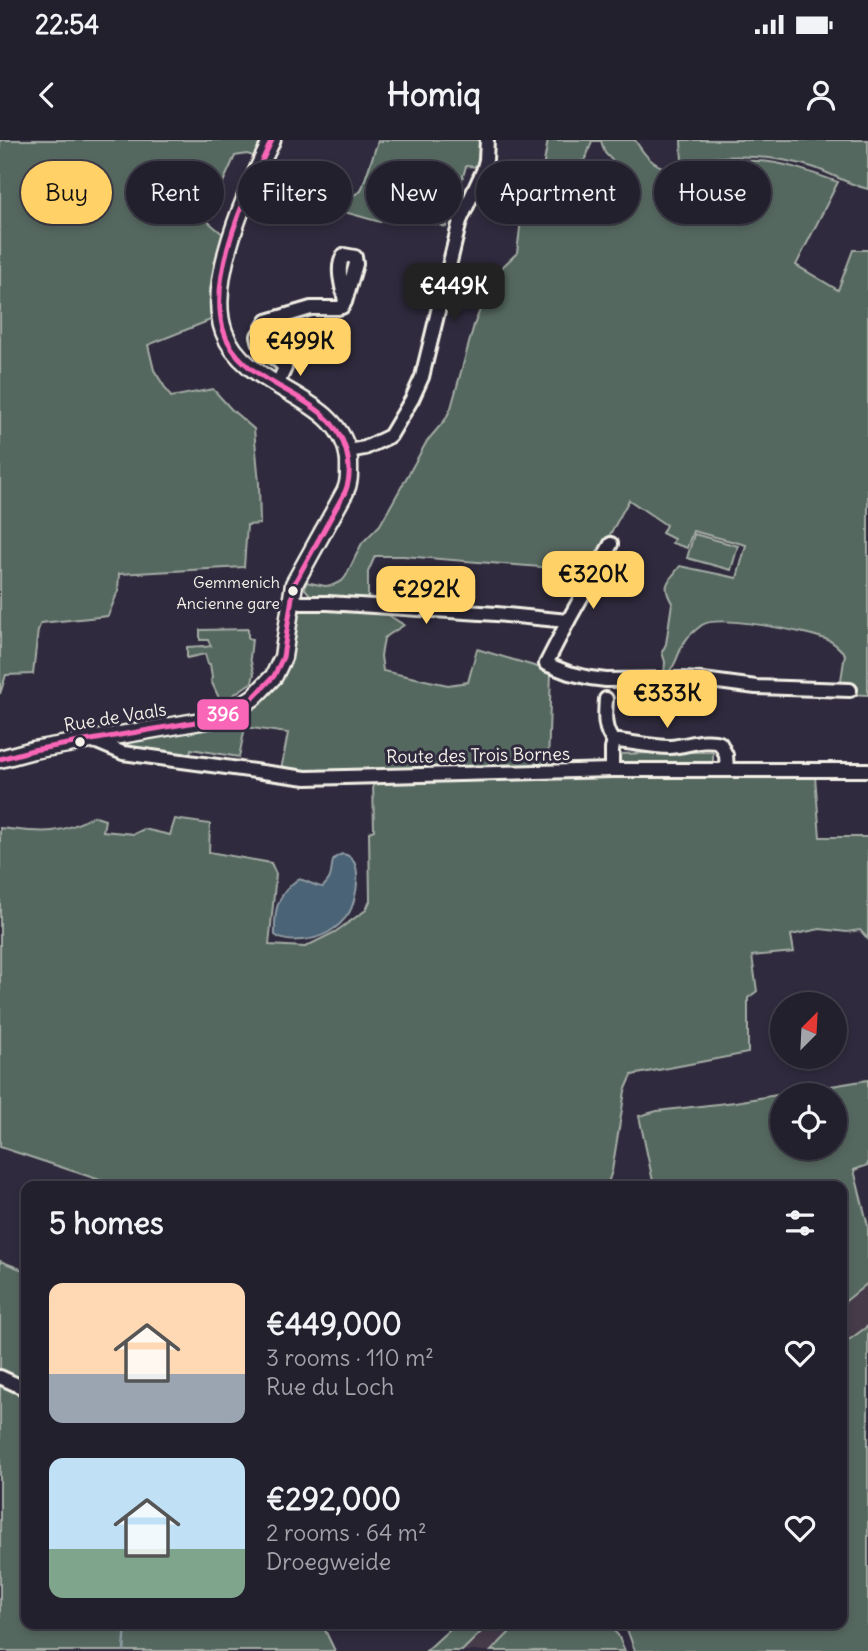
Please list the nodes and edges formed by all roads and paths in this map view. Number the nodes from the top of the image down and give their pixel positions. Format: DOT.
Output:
graph roads {
  1 [pos="272,140"];
  2 [pos="488,140"];
  3 [pos="345,302"];
  4 [pos="277,385"];
  5 [pos="348,451"];
  6 [pos="611,544"];
  7 [pos="291,599"];
  8 [pos="568,621"];
  9 [pos="850,691"];
  10 [pos="606,699"];
  11 [pos="92,740"];
  12 [pos="614,742"];
  13 [pos="0,759"];
  14 [pos="612,770"];
  15 [pos="727,770"];
  16 [pos="868,770"];
  17 [pos="0,1377"];
  18 [pos="21,1387"];
  1 -- 4 [label="main road"];
  2 -- 5 [label="street"];
  3 -- 4 [label="street"];
  4 -- 5 [label="main road"];
  5 -- 7 [label="main road, Rue de Vaals"];
  6 -- 8 [label="street"];
  7 -- 8 [label="street"];
  7 -- 11 [label="main road, Rue de Vaals"];
  8 -- 9 [label="street"];
  10 -- 12 [label="street"];
  11 -- 13 [label="main road, Rue de Vaals"];
  11 -- 14 [label="street, Route des Trois Bornes"];
  12 -- 14 [label="street"];
  12 -- 15 [label="street"];
  14 -- 15 [label="street, Route des Trois Bornes"];
  15 -- 16 [label="street, Route des Trois Bornes"];
  17 -- 18 [label="street"];
}
